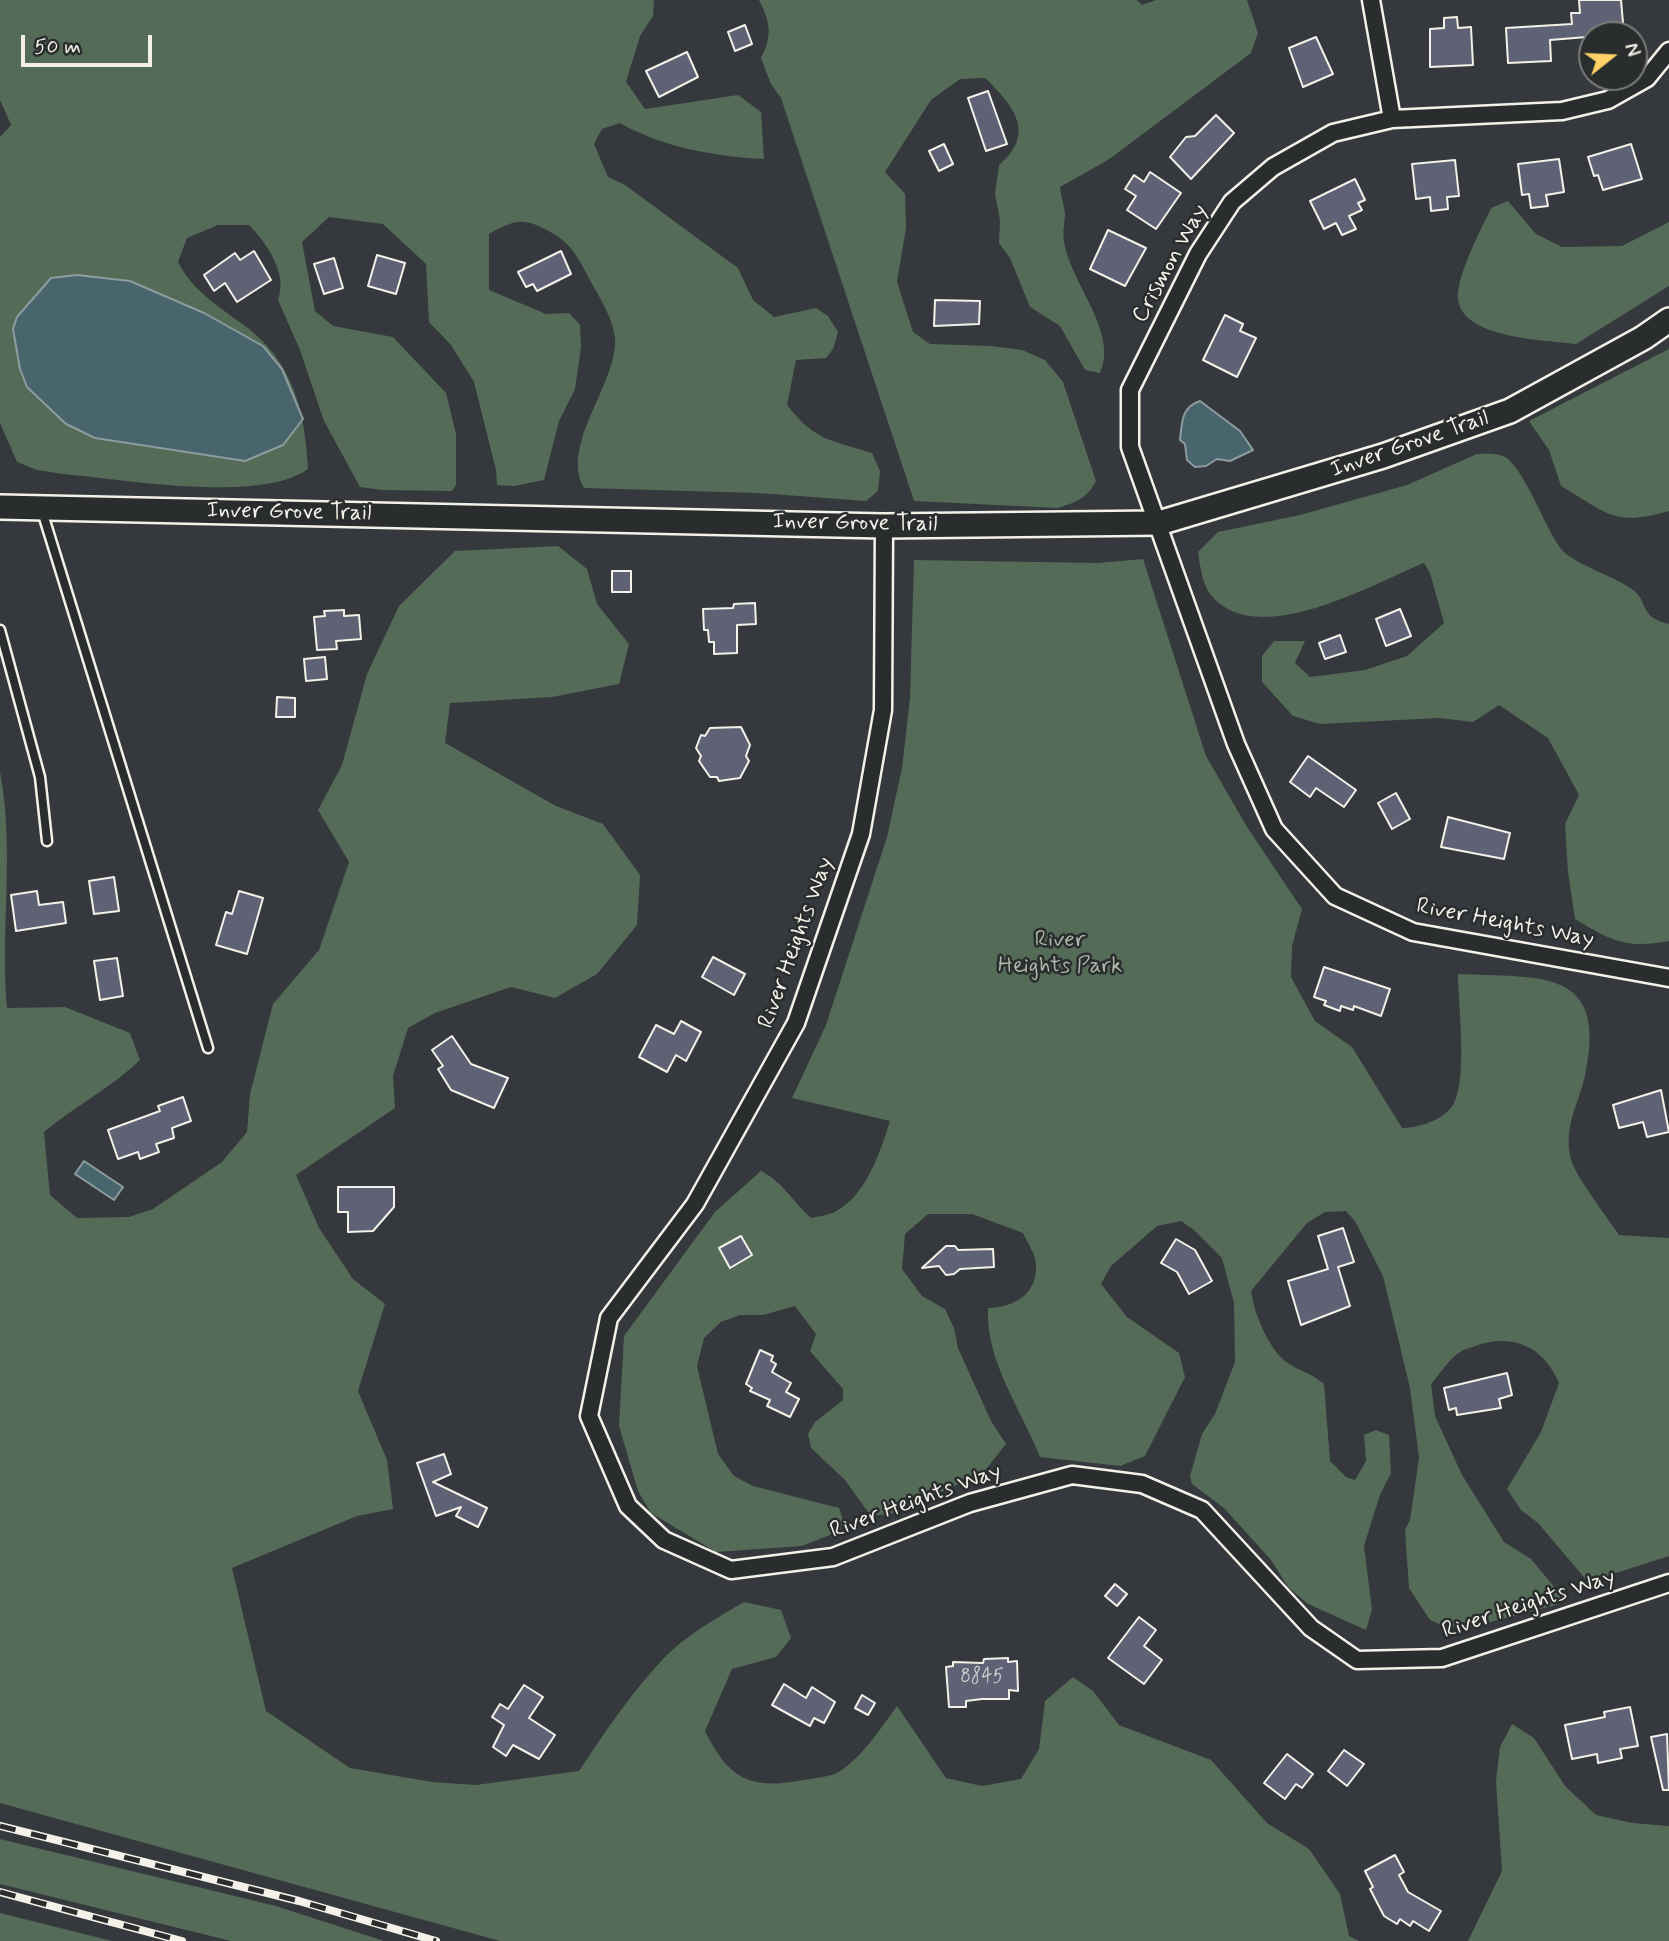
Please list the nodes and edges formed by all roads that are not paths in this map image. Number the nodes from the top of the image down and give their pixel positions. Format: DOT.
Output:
graph roads {
  1 [pos="1371,0"];
  2 [pos="1669,51"];
  3 [pos="1392,119"];
  4 [pos="1669,320"];
  5 [pos="0,507"];
  6 [pos="41,508"];
  7 [pos="1159,523"];
  8 [pos="884,526"];
  9 [pos="0,630"];
  10 [pos="47,841"];
  11 [pos="1669,978"];
  12 [pos="208,1048"];
  13 [pos="1669,1583"];
  1 -- 3 [label="street"];
  2 -- 3 [label="street, Crismon Way"];
  3 -- 7 [label="street, Crismon Way"];
  4 -- 7 [label="street, Inver Grove Trail"];
  5 -- 6 [label="street, Inver Grove Trail"];
  6 -- 8 [label="street, Inver Grove Trail"];
  6 -- 12 [label="lane"];
  7 -- 8 [label="street, Inver Grove Trail"];
  7 -- 11 [label="street, River Heights Way"];
  8 -- 13 [label="street, River Heights Way"];
  9 -- 10 [label="lane"];
}
